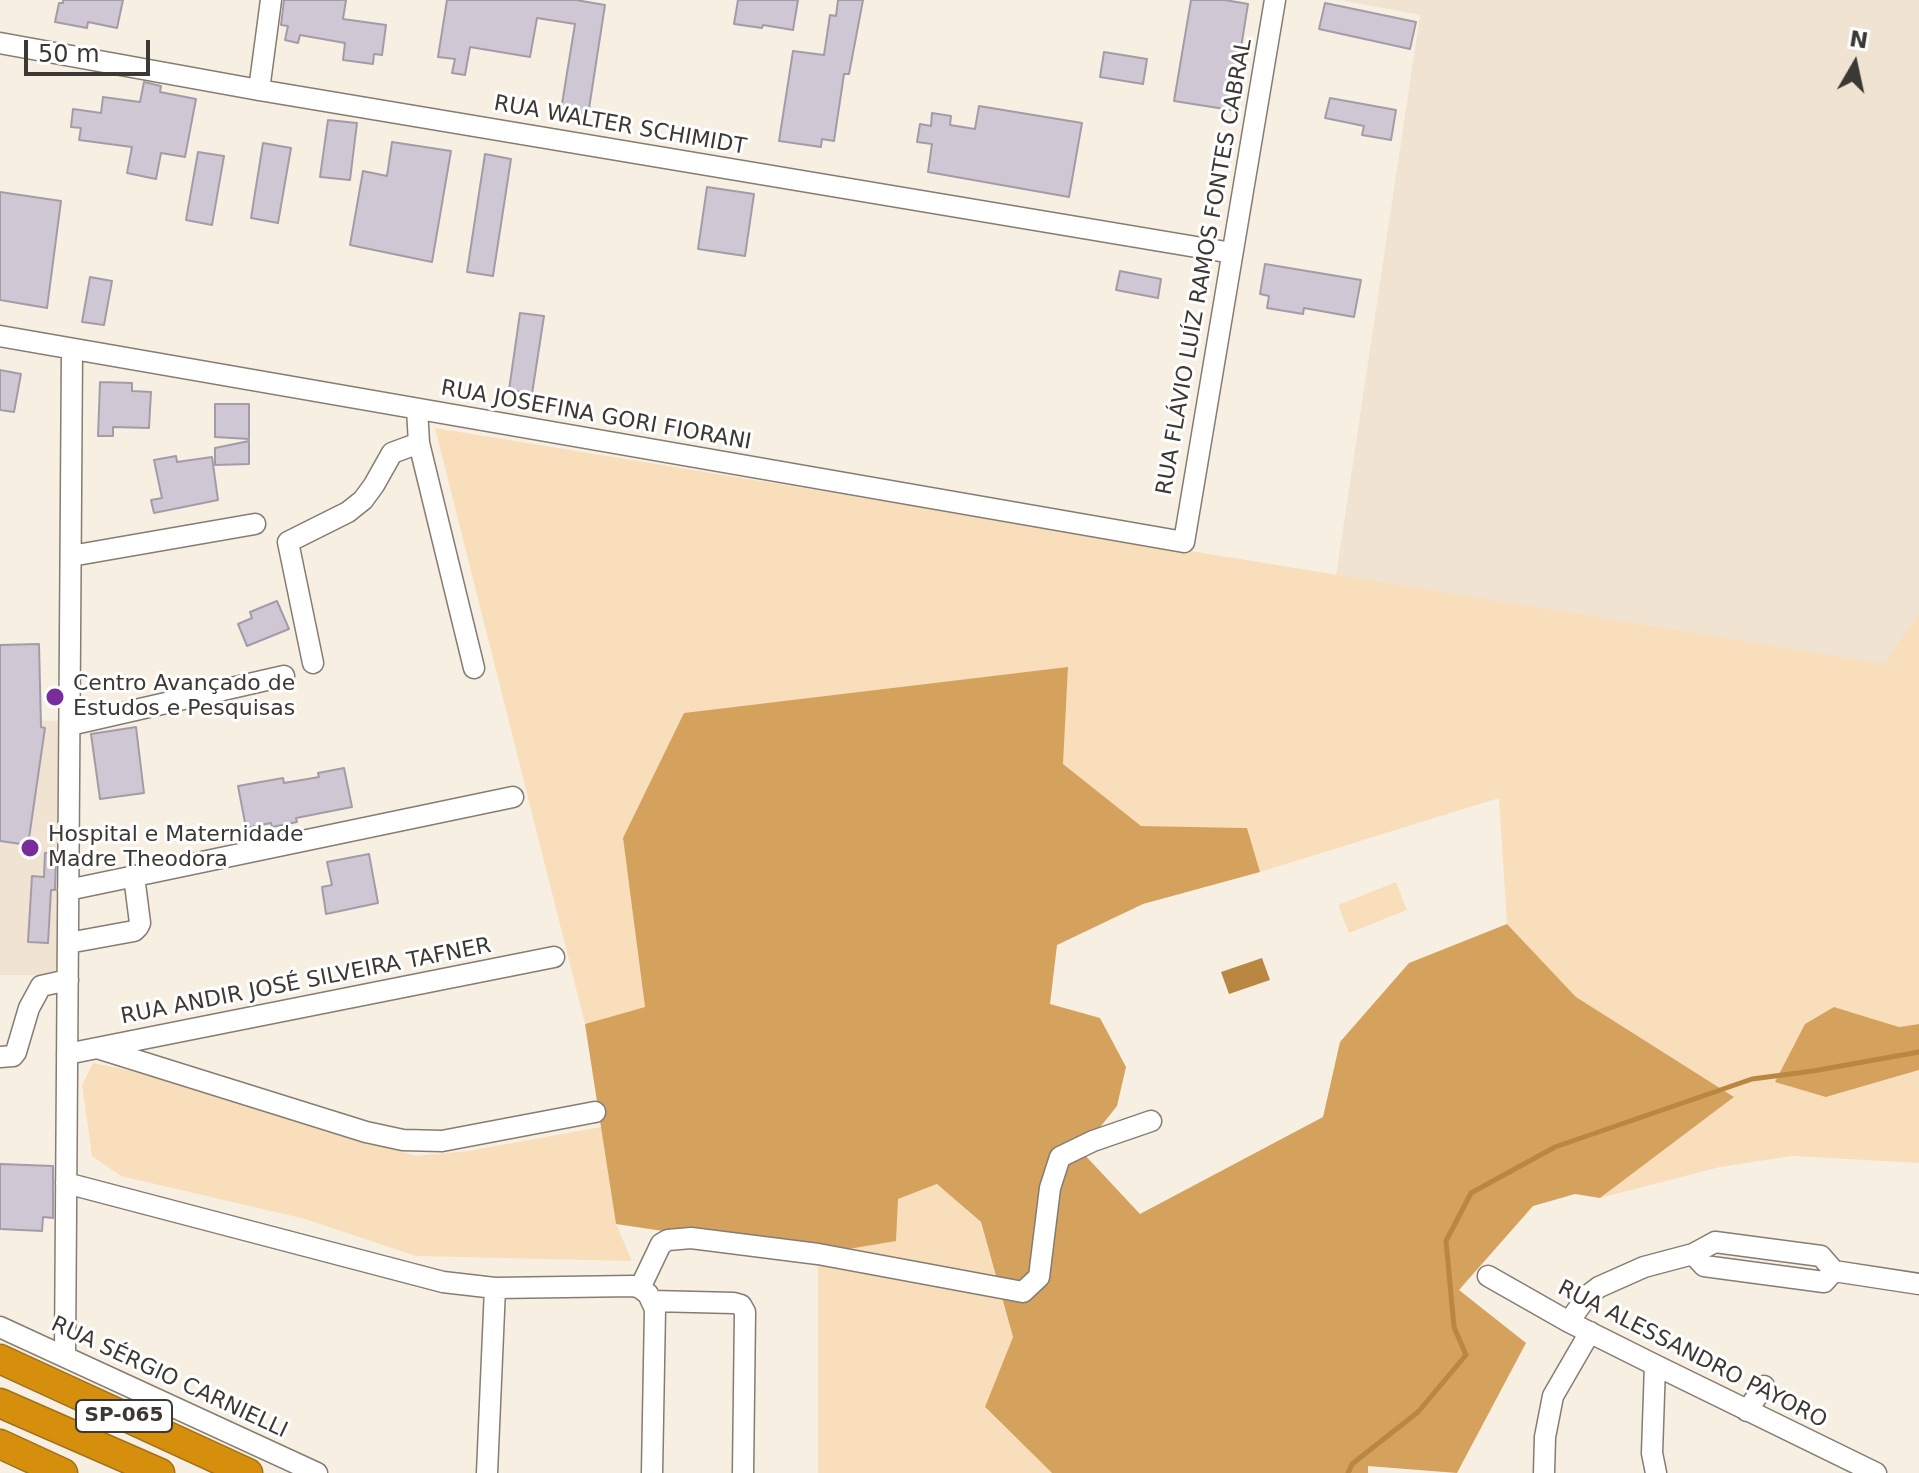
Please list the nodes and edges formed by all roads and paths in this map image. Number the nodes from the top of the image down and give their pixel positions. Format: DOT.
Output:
graph roads {
  1 [pos="271,0"];
  2 [pos="1275,0"];
  3 [pos="0,43"];
  4 [pos="259,90"];
  5 [pos="1232,253"];
  6 [pos="0,336"];
  7 [pos="72,350"];
  8 [pos="417,409"];
  9 [pos="419,443"];
  10 [pos="255,524"];
  11 [pos="1184,542"];
  12 [pos="71,556"];
  13 [pos="313,663"];
  14 [pos="474,668"];
  15 [pos="284,676"];
  16 [pos="70,725"];
  17 [pos="513,797"];
  18 [pos="134,876"];
  19 [pos="68,890"];
  20 [pos="68,943"];
  21 [pos="554,957"];
  22 [pos="68,980"];
  23 [pos="97,1048"];
  24 [pos="67,1054"];
  25 [pos="0,1057"];
  26 [pos="595,1112"];
  27 [pos="1151,1121"];
  28 [pos="66,1183"];
  29 [pos="1488,1276"];
  30 [pos="1919,1284"];
  31 [pos="495,1288"];
  32 [pos="647,1294"];
  33 [pos="1569,1322"];
  34 [pos="0,1327"];
  35 [pos="1590,1332"];
  36 [pos="65,1355"];
  37 [pos="0,1359"];
  38 [pos="1655,1365"];
  39 [pos="1764,1386"];
  40 [pos="0,1403"];
  41 [pos="1747,1411"];
  42 [pos="0,1444"];
  43 [pos="63,1473"];
  44 [pos="160,1473"];
  45 [pos="248,1473"];
  46 [pos="317,1473"];
  47 [pos="487,1473"];
  48 [pos="652,1473"];
  49 [pos="743,1473"];
  50 [pos="1544,1473"];
  51 [pos="1656,1473"];
  52 [pos="1876,1473"];
  1 -- 4 [label="street"];
  2 -- 5 [label="street, RUA FLÁVIO LUÍZ RAMOS FONTES CABRAL"];
  3 -- 4 [label="street, RUA WALTER SCHIMIDT"];
  4 -- 5 [label="street, RUA WALTER SCHIMIDT"];
  5 -- 11 [label="street, RUA FLÁVIO LUÍZ RAMOS FONTES CABRAL"];
  6 -- 7 [label="street, RUA JOSEFINA GORI FIORANI"];
  7 -- 8 [label="street, RUA JOSEFINA GORI FIORANI"];
  7 -- 12 [label="street"];
  8 -- 9 [label="street"];
  8 -- 11 [label="street, RUA JOSEFINA GORI FIORANI"];
  9 -- 13 [label="street"];
  9 -- 14 [label="street"];
  10 -- 12 [label="street"];
  12 -- 16 [label="street"];
  15 -- 16 [label="street"];
  16 -- 19 [label="street"];
  17 -- 18 [label="street"];
  18 -- 19 [label="street"];
  18 -- 20 [label="street"];
  19 -- 20 [label="street"];
  20 -- 22 [label="street"];
  21 -- 23 [label="street, RUA ANDIR JOSÉ SILVEIRA TAFNER"];
  22 -- 24 [label="street"];
  22 -- 25 [label="street"];
  23 -- 24 [label="street, RUA ANDIR JOSÉ SILVEIRA TAFNER"];
  23 -- 26 [label="street"];
  24 -- 28 [label="street"];
  27 -- 32 [label="street"];
  28 -- 31 [label="street"];
  28 -- 36 [label="street"];
  29 -- 33 [label="street, RUA ALESSANDRO PAYORO"];
  30 -- 33 [label="street"];
  31 -- 32 [label="street"];
  31 -- 47 [label="street"];
  32 -- 48 [label="street"];
  32 -- 49 [label="street"];
  33 -- 35 [label="street, RUA ALESSANDRO PAYORO"];
  34 -- 36 [label="street, RUA SÉRGIO CARNIELLI"];
  35 -- 38 [label="street, RUA ALESSANDRO PAYORO"];
  35 -- 50 [label="street"];
  36 -- 46 [label="street, RUA SÉRGIO CARNIELLI"];
  37 -- 45 [label="highway, SP-065"];
  38 -- 41 [label="street, RUA ALESSANDRO PAYORO"];
  38 -- 51 [label="street"];
  39 -- 41 [label="street"];
  40 -- 44 [label="highway, SP-065"];
  41 -- 52 [label="street, RUA ALESSANDRO PAYORO"];
  42 -- 43 [label="highway"];
}
